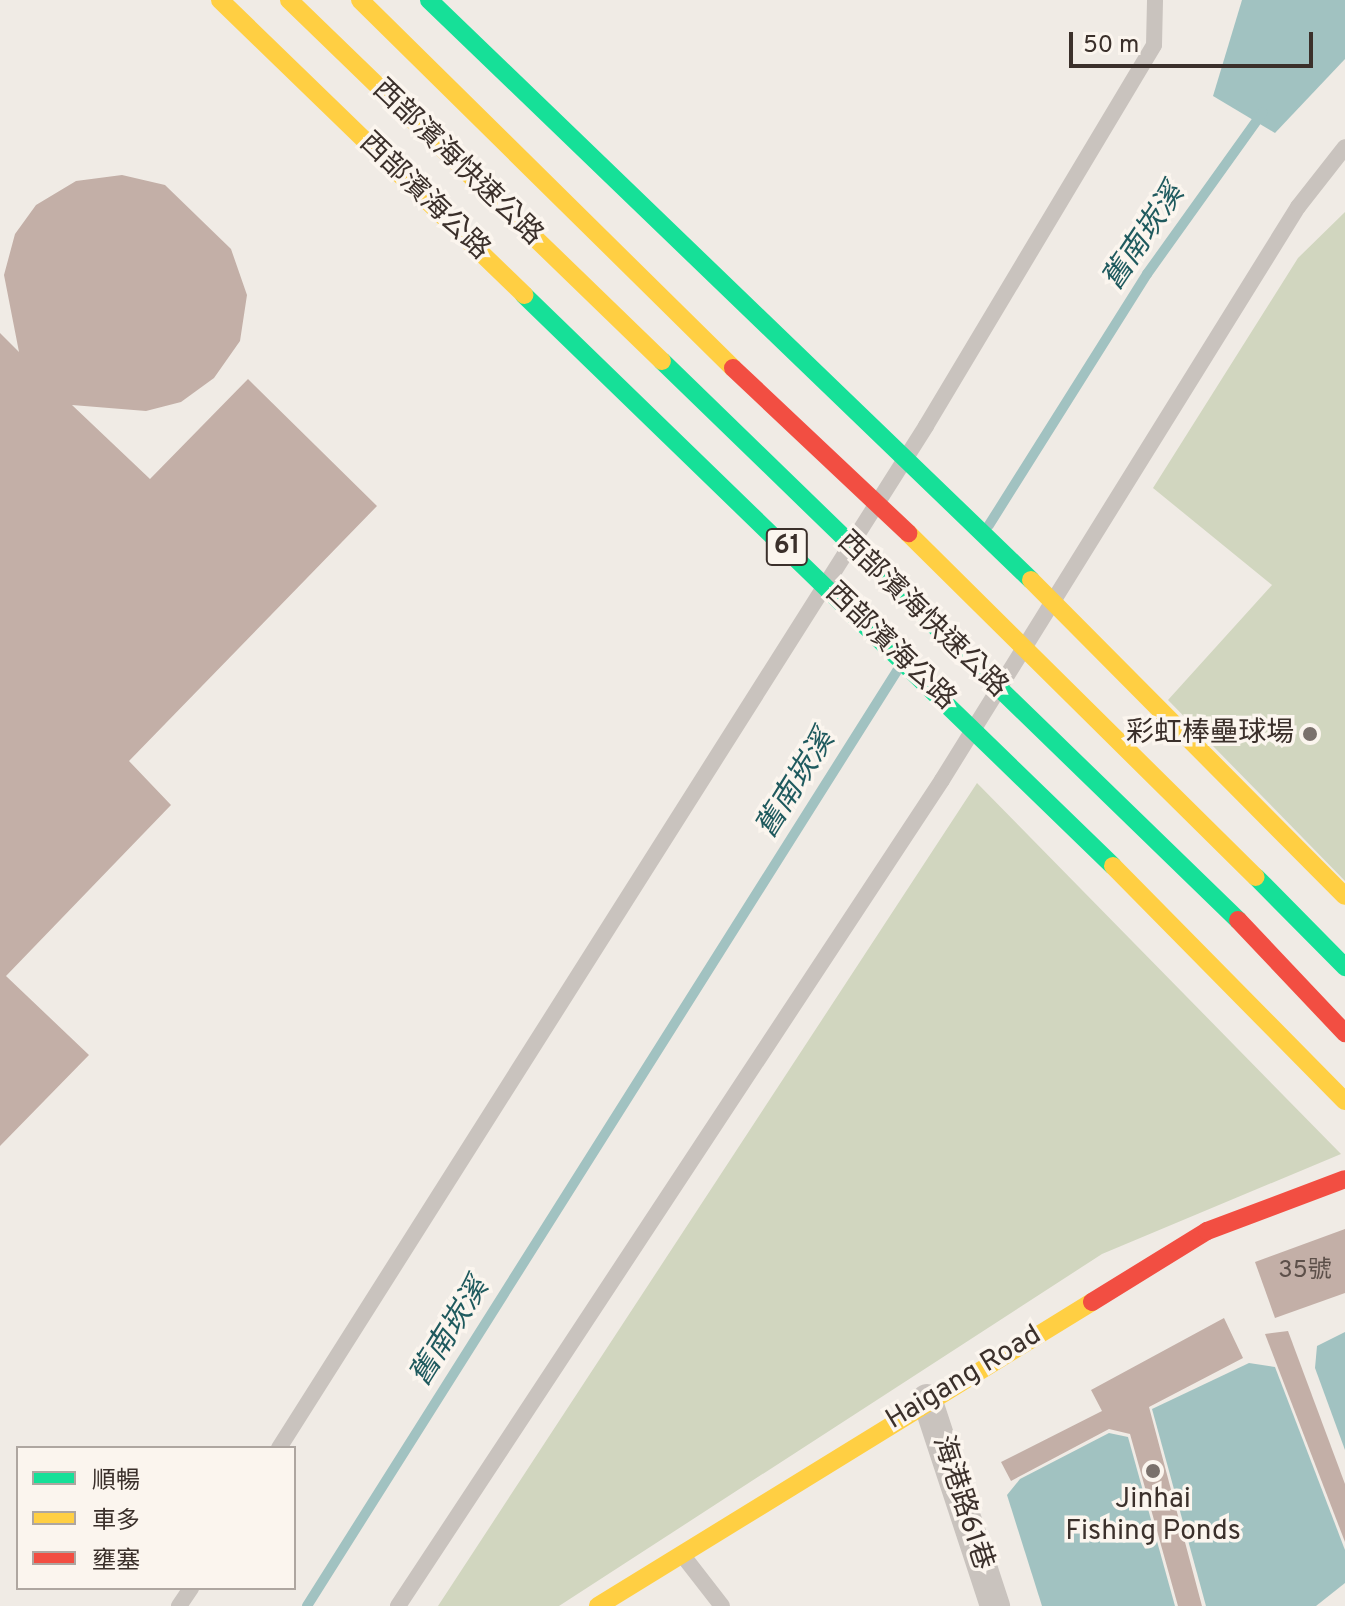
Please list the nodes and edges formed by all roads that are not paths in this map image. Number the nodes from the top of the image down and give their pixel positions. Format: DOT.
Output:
graph roads {
  1 [pos="220,0"];
  2 [pos="289,0"];
  3 [pos="360,0"];
  4 [pos="429,0"];
  5 [pos="1155,0"];
  6 [pos="1345,147"];
  7 [pos="1345,896"];
  8 [pos="1345,967"];
  9 [pos="1345,1033"];
  10 [pos="1345,1101"];
  11 [pos="1345,1179"];
  12 [pos="927,1399"];
  13 [pos="280,1446"];
  14 [pos="681,1554"];
  15 [pos="398,1606"];
  16 [pos="598,1606"];
  17 [pos="722,1606"];
  18 [pos="995,1606"];
  1 -- 10 [label="main road, 西部濱海公路 / 61, bridge"];
  2 -- 9 [label="main road, 西部濱海快速公路 / 61, bridge"];
  3 -- 8 [label="main road, 西部濱海快速公路, bridge"];
  4 -- 7 [label="main road, bridge"];
  5 -- 13 [label="lane"];
  6 -- 15 [label="lane"];
  11 -- 12 [label="main road, Haigang Road"];
  12 -- 14 [label="main road, Haigang Road"];
  12 -- 18 [label="street, 海港路61巷"];
  14 -- 16 [label="main road, Haigang Road"];
  14 -- 17 [label="lane"];
}
